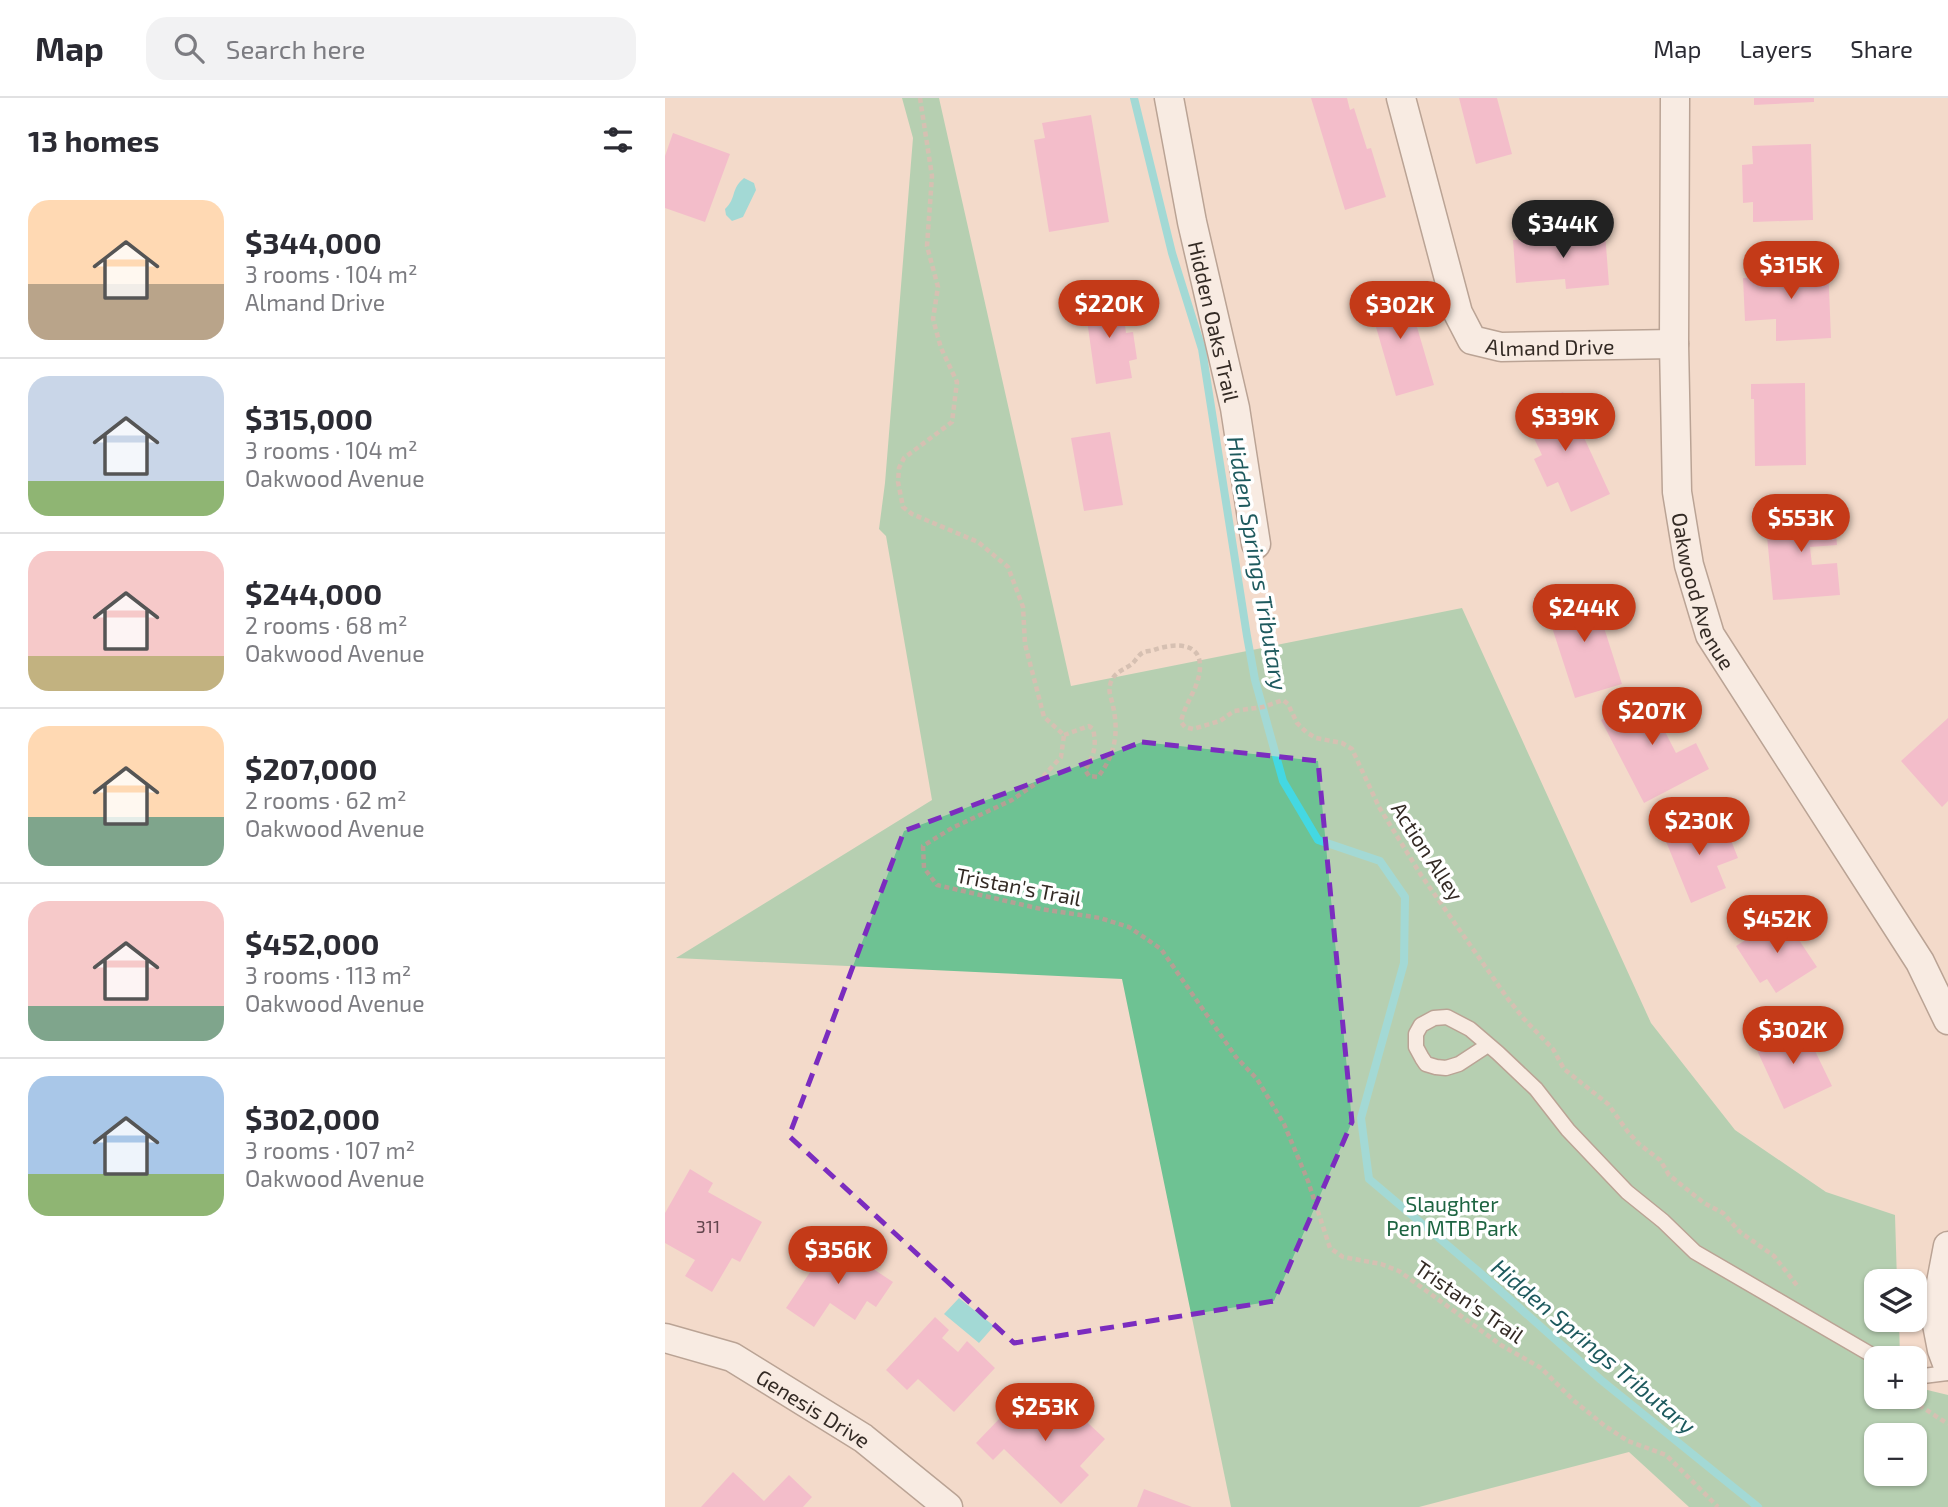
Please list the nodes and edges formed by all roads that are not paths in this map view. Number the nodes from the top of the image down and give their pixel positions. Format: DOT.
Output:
graph roads {
  1 [pos="1169,98"];
  2 [pos="1401,98"];
  3 [pos="1675,98"];
  4 [pos="1674,344"];
  5 [pos="1256,544"];
  6 [pos="1948,1020"];
  7 [pos="1488,1045"];
  8 [pos="1948,1246"];
  9 [pos="665,1338"];
  10 [pos="1864,1350"];
  11 [pos="1948,1366"];
  12 [pos="1948,1373"];
  13 [pos="1927,1376"];
  14 [pos="948,1507"];
  1 -- 5 [label="street, Hidden Oaks Trail"];
  2 -- 4 [label="street, Almand Drive"];
  3 -- 4 [label="street, Oakwood Avenue"];
  4 -- 6 [label="street, Oakwood Avenue"];
  7 -- 7 [label="lane"];
  7 -- 10 [label="lane"];
  8 -- 11 [label="street"];
  9 -- 14 [label="street, Genesis Drive"];
  12 -- 13 [label="lane"];
}
